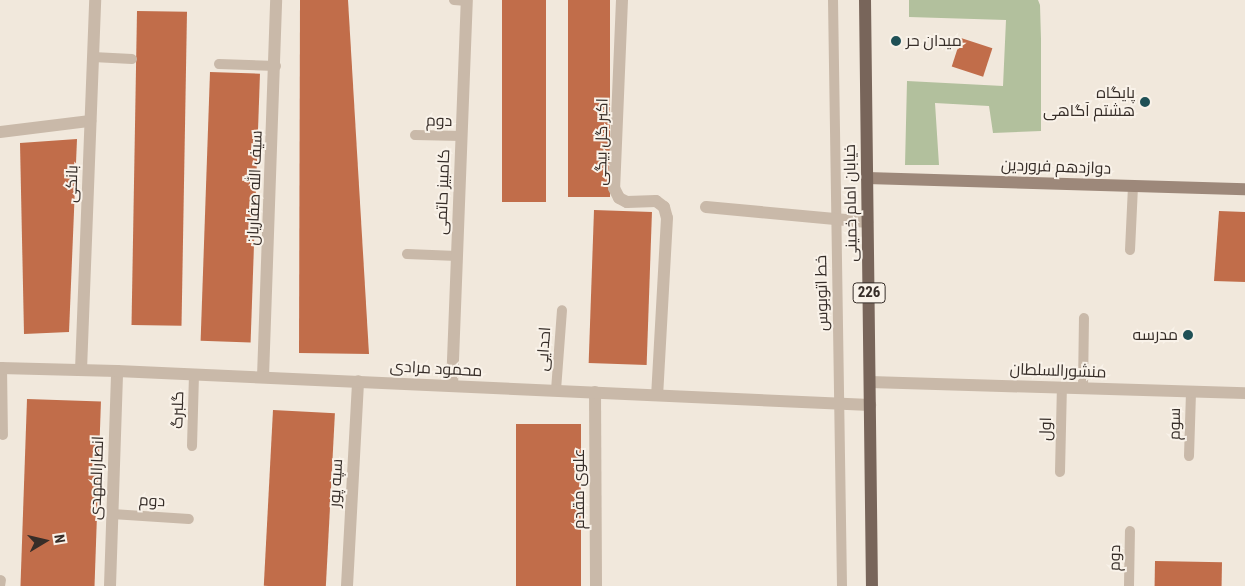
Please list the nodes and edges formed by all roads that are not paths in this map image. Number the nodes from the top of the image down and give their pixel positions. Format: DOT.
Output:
graph roads {
  1 [pos="94,0"];
  2 [pos="276,0"];
  3 [pos="454,0"];
  4 [pos="467,0"];
  5 [pos="622,0"];
  6 [pos="833,0"];
  7 [pos="865,0"];
  8 [pos="92,57"];
  9 [pos="132,59"];
  10 [pos="219,64"];
  11 [pos="276,66"];
  12 [pos="90,121"];
  13 [pos="0,132"];
  14 [pos="415,135"];
  15 [pos="462,136"];
  16 [pos="867,178"];
  17 [pos="1133,186"];
  18 [pos="1245,189"];
  19 [pos="706,207"];
  20 [pos="836,219"];
  21 [pos="868,222"];
  22 [pos="1130,250"];
  23 [pos="407,254"];
  24 [pos="457,256"];
  25 [pos="562,310"];
  26 [pos="1084,318"];
  27 [pos="1,368"];
  28 [pos="81,370"];
  29 [pos="117,370"];
  30 [pos="194,374"];
  31 [pos="263,377"];
  32 [pos="358,382"];
  33 [pos="870,382"];
  34 [pos="452,386"];
  35 [pos="1062,387"];
  36 [pos="1083,388"];
  37 [pos="556,390"];
  38 [pos="595,392"];
  39 [pos="1191,392"];
  40 [pos="1245,393"];
  41 [pos="658,395"];
  42 [pos="839,403"];
  43 [pos="870,405"];
  44 [pos="3,435"];
  45 [pos="192,446"];
  46 [pos="1189,456"];
  47 [pos="1060,472"];
  48 [pos="112,514"];
  49 [pos="189,519"];
  50 [pos="1130,531"];
  51 [pos="1,580"];
  52 [pos="0,586"];
  53 [pos="110,586"];
  54 [pos="347,586"];
  55 [pos="596,586"];
  56 [pos="842,586"];
  57 [pos="872,586"];
  58 [pos="1130,586"];
  1 -- 8 [label="street, بانکی"];
  2 -- 11 [label="street, سیف الله صفاریان"];
  3 -- 4 [label="lane"];
  4 -- 15 [label="street, کامبیز حاتمی"];
  5 -- 41 [label="street, اکبر گل بیگی"];
  6 -- 20 [label="lane, خط اتوبوس"];
  7 -- 16 [label="main road, خیابان امام خمینی / 226"];
  8 -- 9 [label="lane"];
  8 -- 12 [label="street, بانکی"];
  10 -- 11 [label="lane"];
  11 -- 31 [label="street, سیف الله صفاریان"];
  12 -- 13 [label="street"];
  12 -- 28 [label="street, بانکی"];
  14 -- 15 [label="lane, دوم"];
  15 -- 24 [label="street, کامبیز حاتمی"];
  16 -- 17 [label="main road, دوازدهم فروردین"];
  16 -- 21 [label="main road, خیابان امام خمینی / 226"];
  17 -- 18 [label="main road, دوازدهم فروردین"];
  17 -- 22 [label="lane"];
  19 -- 20 [label="street"];
  20 -- 21 [label="street"];
  20 -- 42 [label="lane, خط اتوبوس"];
  21 -- 33 [label="main road, خیابان امام خمینی / 226"];
  23 -- 24 [label="lane"];
  24 -- 34 [label="street, کامبیز حاتمی"];
  25 -- 37 [label="lane, احدایی"];
  26 -- 36 [label="lane"];
  27 -- 28 [label="street, محمود مرادی"];
  27 -- 44 [label="lane"];
  28 -- 29 [label="street, محمود مرادی"];
  29 -- 30 [label="street, محمود مرادی"];
  29 -- 48 [label="street, انصارالمهدی"];
  30 -- 31 [label="street, محمود مرادی"];
  30 -- 45 [label="lane, گلبرگ"];
  31 -- 32 [label="street, محمود مرادی"];
  32 -- 34 [label="street, محمود مرادی"];
  32 -- 54 [label="street, سپه پور"];
  33 -- 35 [label="street, منشورالسلطان"];
  33 -- 43 [label="main road, خیابان امام خمینی / 226"];
  34 -- 37 [label="street, محمود مرادی"];
  35 -- 36 [label="street, منشورالسلطان"];
  35 -- 47 [label="lane, اول"];
  36 -- 39 [label="street, منشورالسلطان"];
  37 -- 38 [label="street, محمود مرادی"];
  38 -- 41 [label="street, محمود مرادی"];
  38 -- 55 [label="street, علوی مقدم"];
  39 -- 40 [label="street, منشورالسلطان"];
  39 -- 46 [label="lane, سوم"];
  41 -- 42 [label="street, محمود مرادی"];
  42 -- 43 [label="street, محمود مرادی"];
  42 -- 56 [label="lane, خط اتوبوس"];
  43 -- 57 [label="main road, خیابان امام خمینی / 226"];
  48 -- 49 [label="lane, دوم"];
  48 -- 53 [label="street, انصارالمهدی"];
  50 -- 58 [label="lane, دوم"];
  51 -- 52 [label="lane"];
}
